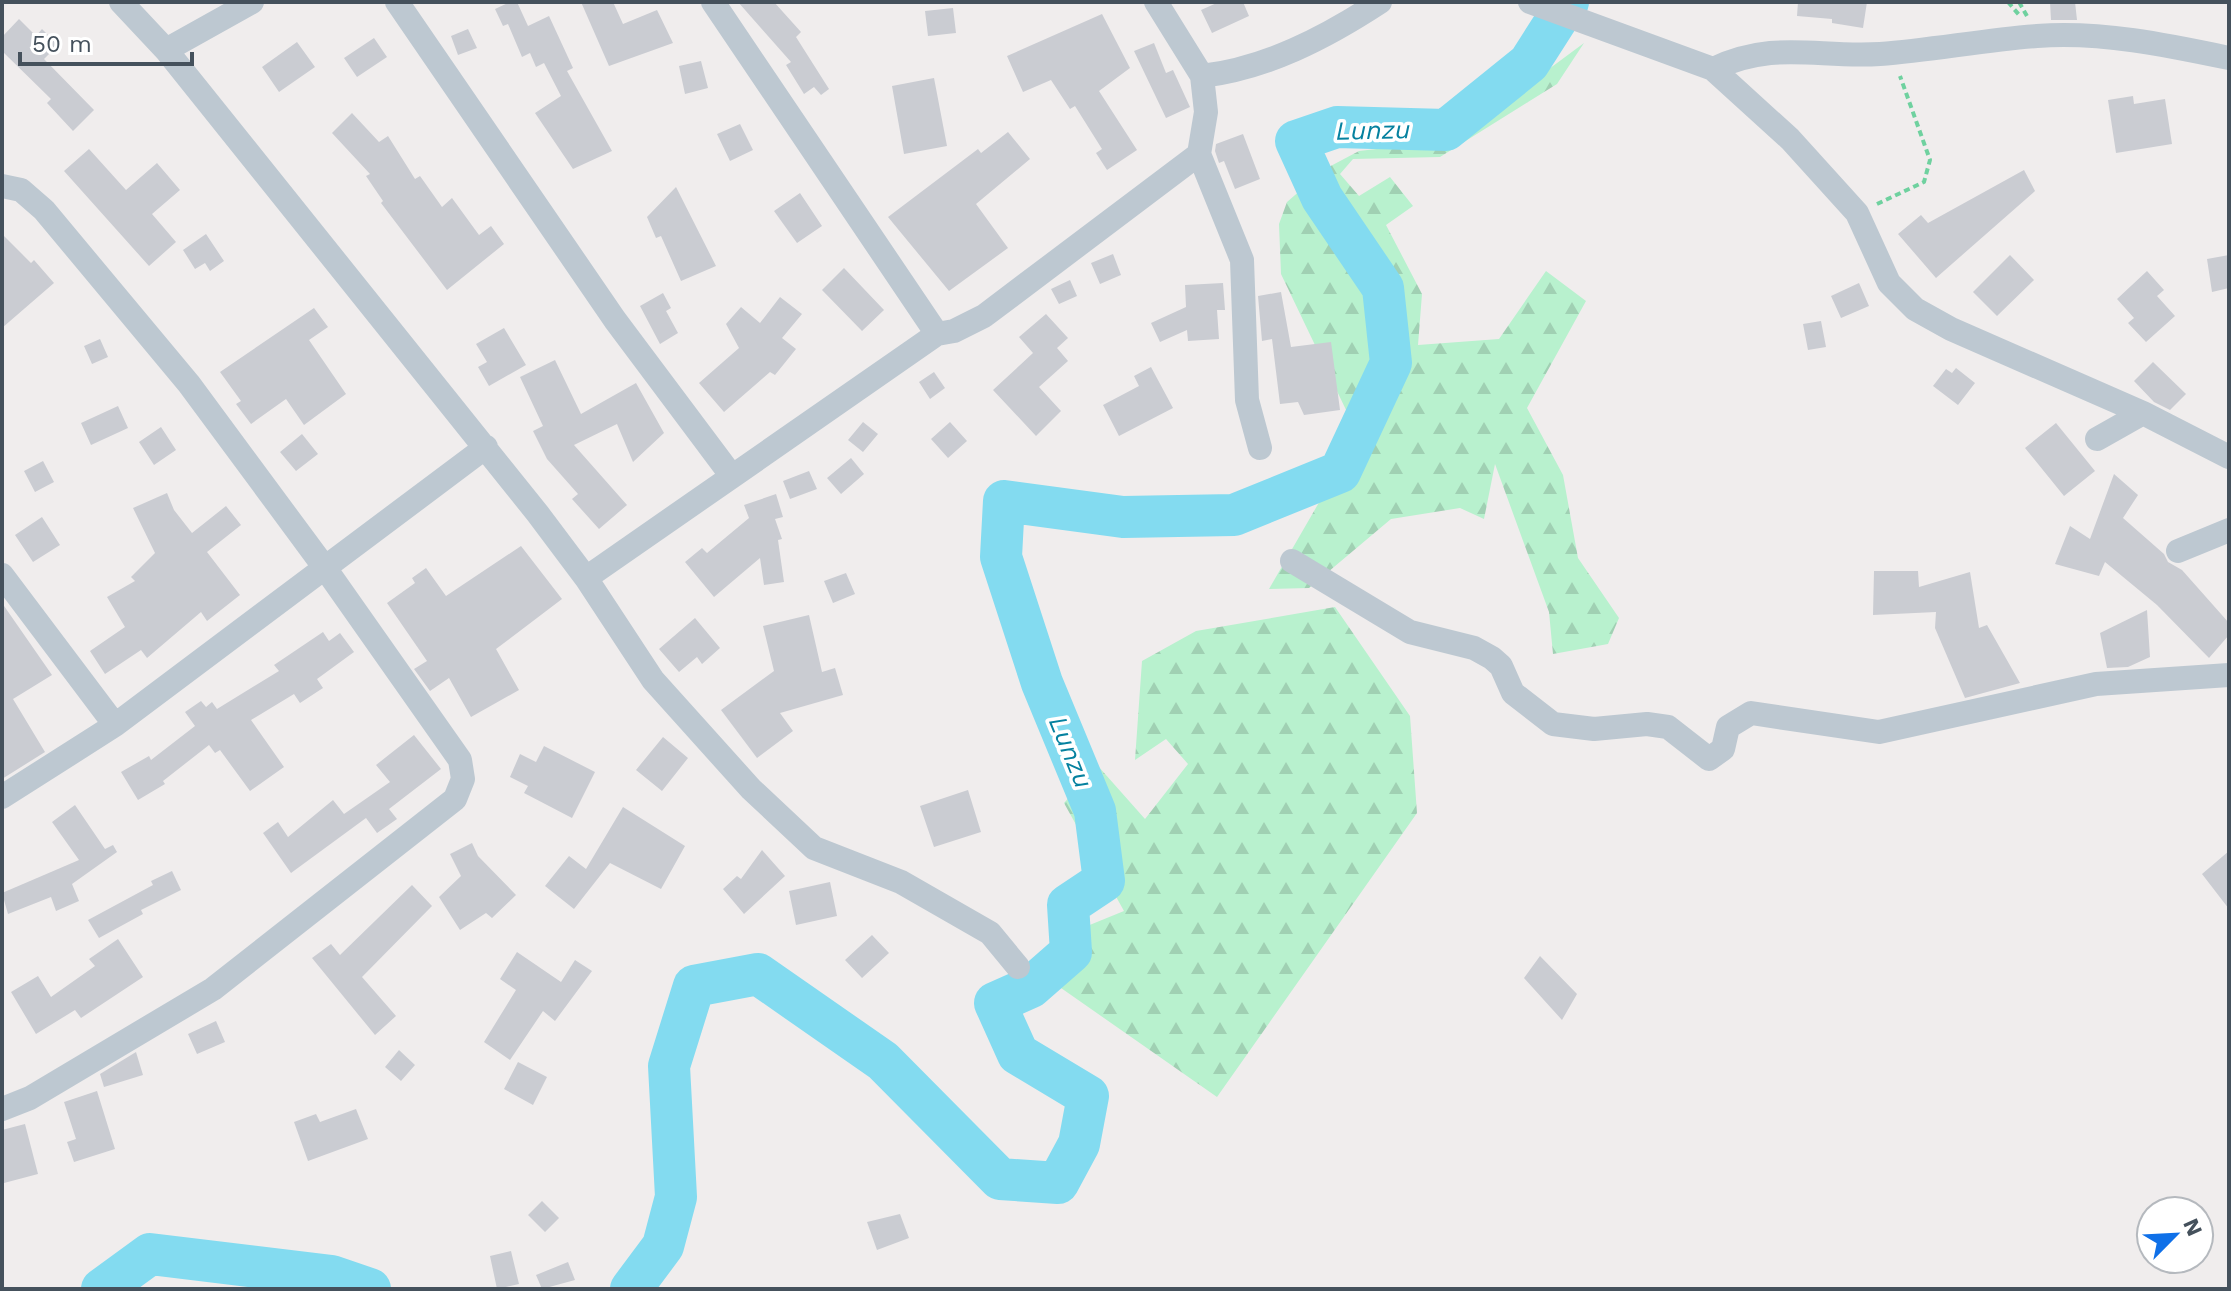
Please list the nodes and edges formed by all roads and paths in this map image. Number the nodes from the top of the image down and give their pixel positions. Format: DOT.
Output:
graph roads {
  1 [pos="121,2"];
  2 [pos="252,2"];
  3 [pos="397,2"];
  4 [pos="713,2"];
  5 [pos="1156,2"];
  6 [pos="1380,2"];
  7 [pos="1541,6"];
  8 [pos="166,50"];
  9 [pos="1892,52"];
  10 [pos="2229,58"];
  11 [pos="1713,69"];
  12 [pos="1202,76"];
  13 [pos="1199,154"];
  14 [pos="2,186"];
  15 [pos="1857,213"];
  16 [pos="937,334"];
  17 [pos="2143,413"];
  18 [pos="2097,439"];
  19 [pos="486,447"];
  20 [pos="1260,448"];
  21 [pos="2229,457"];
  22 [pos="731,475"];
  23 [pos="2229,530"];
  24 [pos="2178,551"];
  25 [pos="1292,561"];
  26 [pos="325,568"];
  27 [pos="2,575"];
  28 [pos="586,578"];
  29 [pos="2229,675"];
  30 [pos="115,725"];
  31 [pos="2,797"];
  32 [pos="1018,967"];
  33 [pos="2,1109"];
  1 -- 8 [label="street"];
  2 -- 8 [label="street"];
  3 -- 22 [label="street"];
  4 -- 16 [label="street"];
  5 -- 12 [label="street"];
  6 -- 12 [label="street"];
  7 -- 11 [label="street"];
  8 -- 19 [label="street"];
  9 -- 10 [label="street"];
  9 -- 11 [label="street"];
  9 -- 15 [label="path"];
  11 -- 15 [label="street"];
  12 -- 13 [label="street"];
  13 -- 16 [label="street"];
  13 -- 20 [label="street"];
  14 -- 26 [label="street"];
  15 -- 17 [label="street"];
  16 -- 22 [label="street"];
  17 -- 18 [label="street"];
  17 -- 21 [label="street"];
  19 -- 26 [label="street"];
  19 -- 28 [label="street"];
  22 -- 28 [label="street"];
  23 -- 24 [label="street"];
  25 -- 29 [label="street"];
  26 -- 30 [label="street"];
  26 -- 33 [label="street"];
  27 -- 30 [label="street"];
  28 -- 32 [label="street"];
  30 -- 31 [label="street"];
}
